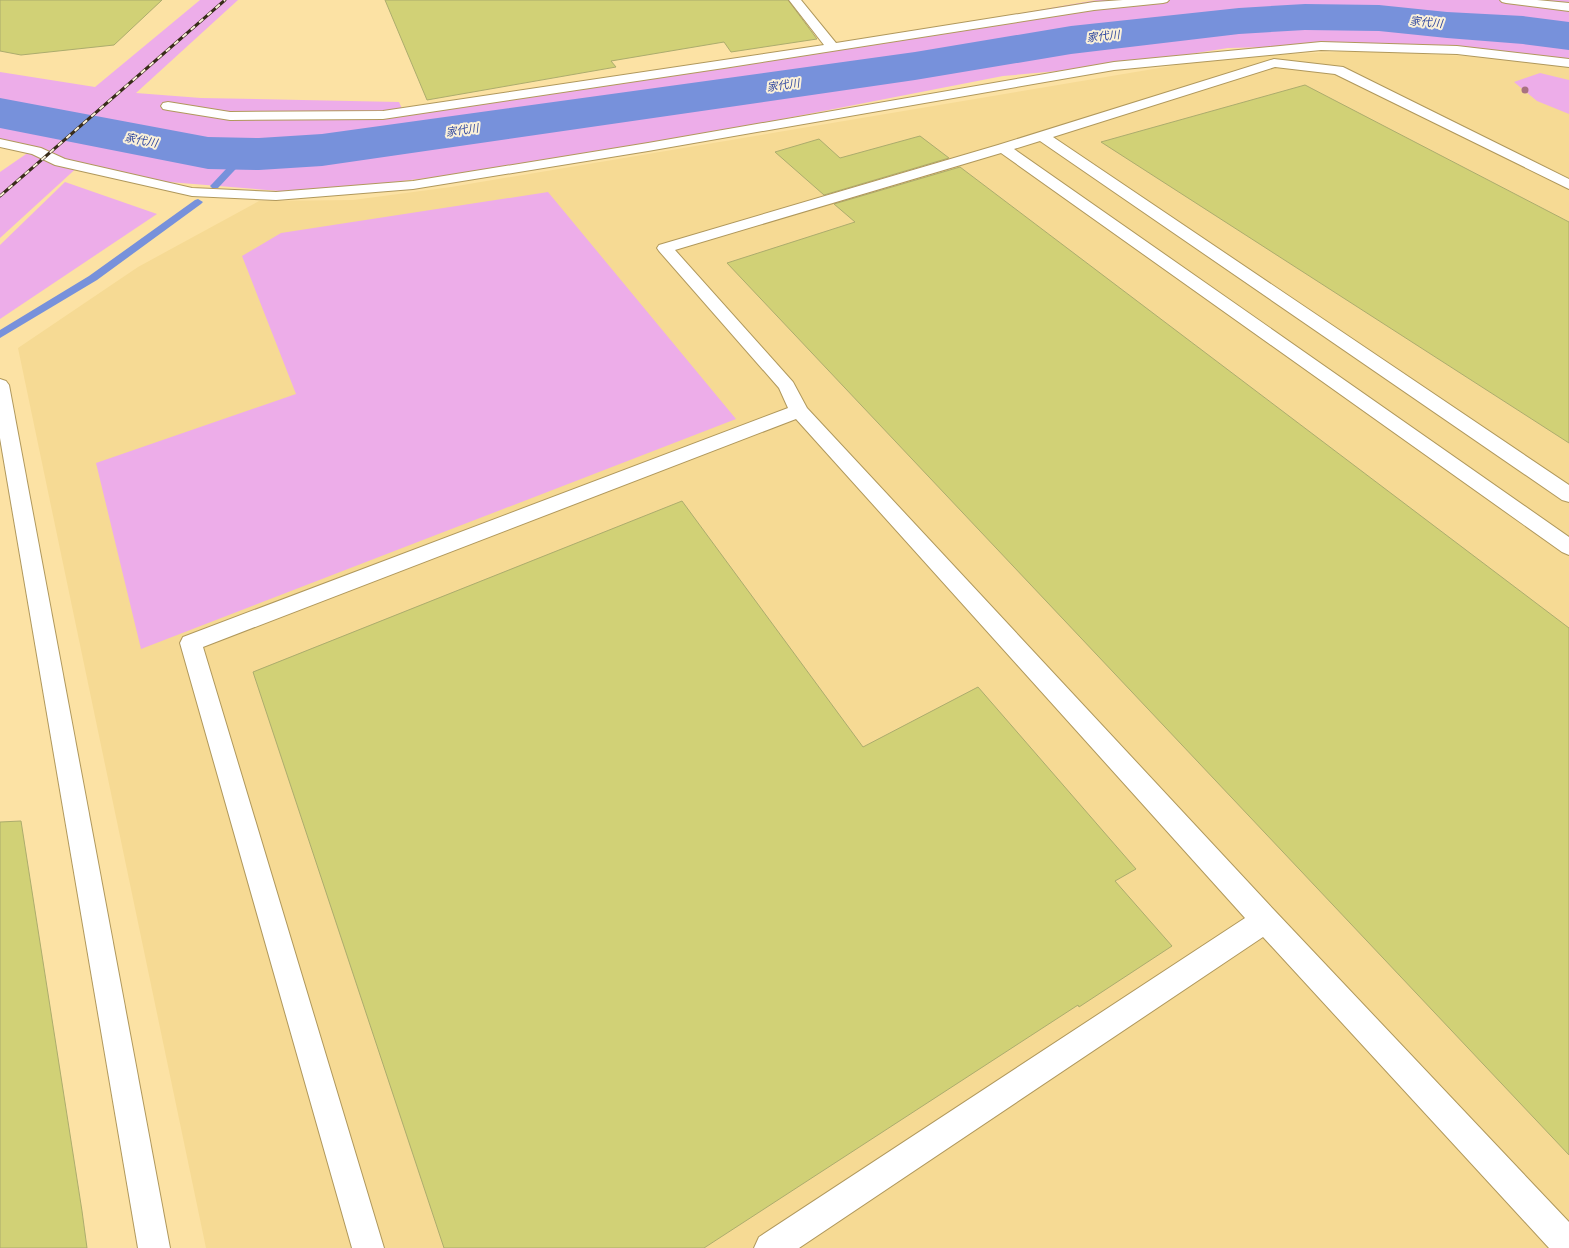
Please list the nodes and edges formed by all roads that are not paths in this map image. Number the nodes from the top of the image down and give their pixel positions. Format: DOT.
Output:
graph roads {
  1 [pos="795,0"];
  2 [pos="1163,0"];
  3 [pos="1506,0"];
  4 [pos="1569,7"];
  5 [pos="832,46"];
  6 [pos="1569,63"];
  7 [pos="168,106"];
  8 [pos="1042,136"];
  9 [pos="0,143"];
  10 [pos="1003,148"];
  11 [pos="1569,185"];
  12 [pos="0,386"];
  13 [pos="799,411"];
  14 [pos="1569,495"];
  15 [pos="1569,547"];
  16 [pos="1265,920"];
  17 [pos="1569,1246"];
  18 [pos="154,1248"];
  19 [pos="368,1248"];
  20 [pos="770,1248"];
  1 -- 5 [label="street"];
  2 -- 5 [label="street"];
  3 -- 4 [label="street"];
  5 -- 7 [label="street"];
  6 -- 9 [label="street"];
  8 -- 10 [label="street"];
  8 -- 11 [label="street"];
  8 -- 14 [label="street"];
  10 -- 13 [label="street"];
  10 -- 15 [label="street"];
  12 -- 18 [label="street"];
  13 -- 16 [label="street"];
  13 -- 19 [label="street"];
  16 -- 17 [label="street"];
  16 -- 20 [label="street"];
}
